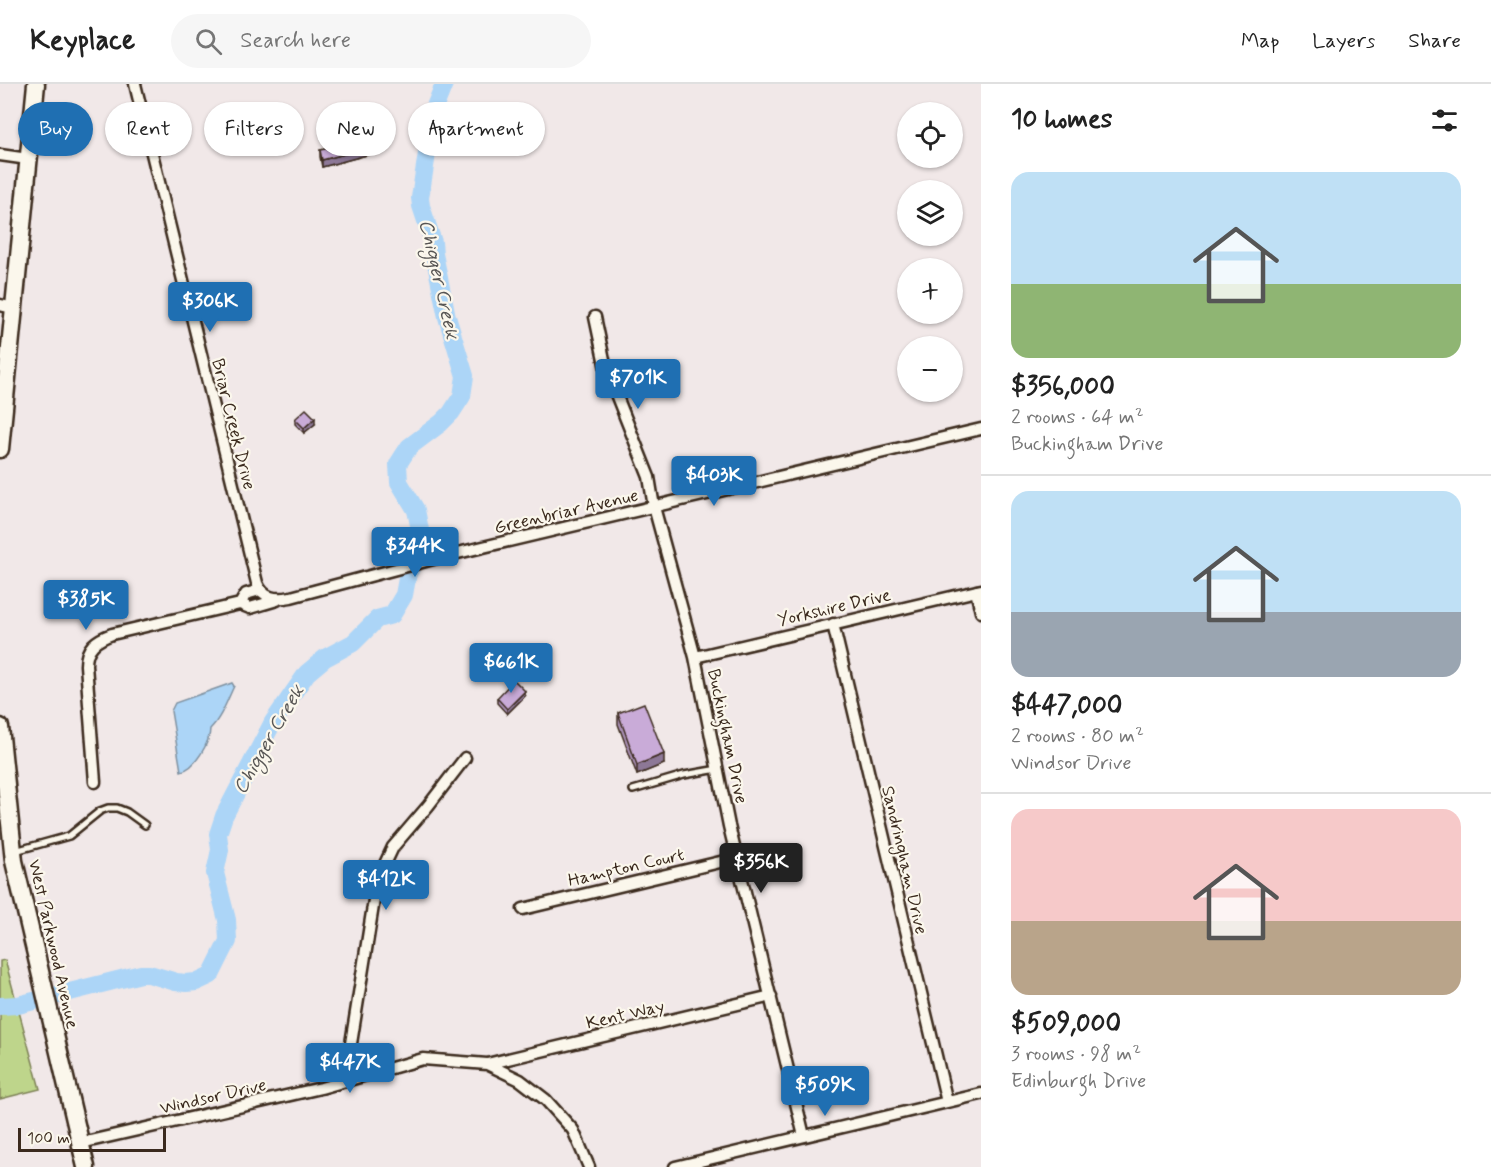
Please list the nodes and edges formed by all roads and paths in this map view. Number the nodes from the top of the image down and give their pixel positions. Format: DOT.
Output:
graph roads {
  1 [pos="36,84"];
  2 [pos="135,84"];
  3 [pos="0,155"];
  4 [pos="28,159"];
  5 [pos="7,306"];
  6 [pos="595,317"];
  7 [pos="981,429"];
  8 [pos="0,449"];
  9 [pos="654,507"];
  10 [pos="979,590"];
  11 [pos="262,592"];
  12 [pos="284,598"];
  13 [pos="240,604"];
  14 [pos="981,612"];
  15 [pos="833,624"];
  16 [pos="694,657"];
  17 [pos="0,727"];
  18 [pos="465,758"];
  19 [pos="718,769"];
  20 [pos="95,782"];
  21 [pos="633,790"];
  22 [pos="145,825"];
  23 [pos="6,831"];
  24 [pos="13,851"];
  25 [pos="737,858"];
  26 [pos="523,909"];
  27 [pos="771,996"];
  28 [pos="487,1064"];
  29 [pos="345,1081"];
  30 [pos="981,1094"];
  31 [pos="948,1102"];
  32 [pos="804,1136"];
  33 [pos="81,1143"];
  34 [pos="86,1167"];
  35 [pos="589,1167"];
  36 [pos="675,1167"];
  1 -- 4 [label="main road"];
  2 -- 11 [label="street, Briar Creek Drive"];
  3 -- 4 [label="street"];
  4 -- 5 [label="main road"];
  5 -- 8 [label="main road"];
  6 -- 9 [label="street, Buckingham Drive"];
  7 -- 9 [label="street, Greenbriar Avenue"];
  9 -- 12 [label="street, Greenbriar Avenue"];
  9 -- 16 [label="street, Buckingham Drive"];
  10 -- 14 [label="street"];
  10 -- 15 [label="street, Yorkshire Drive"];
  11 -- 12 [label="street, Greenbriar Avenue"];
  11 -- 13 [label="street"];
  12 -- 13 [label="street"];
  13 -- 20 [label="street"];
  15 -- 16 [label="street, Yorkshire Drive"];
  15 -- 31 [label="street, Sandringham Drive"];
  16 -- 19 [label="street, Buckingham Drive"];
  17 -- 23 [label="main road, West Parkwood Avenue"];
  18 -- 29 [label="street"];
  19 -- 21 [label="lane"];
  19 -- 25 [label="street, Buckingham Drive"];
  22 -- 24 [label="lane"];
  23 -- 24 [label="main road, West Parkwood Avenue"];
  24 -- 33 [label="main road, West Parkwood Avenue"];
  25 -- 26 [label="street, Hampton Court"];
  25 -- 27 [label="street, Buckingham Drive"];
  27 -- 28 [label="street, Kent Way"];
  27 -- 32 [label="street, Buckingham Drive"];
  28 -- 29 [label="street, Windsor Drive"];
  28 -- 35 [label="street, Windsor Drive"];
  29 -- 33 [label="street, Windsor Drive"];
  30 -- 31 [label="street"];
  31 -- 32 [label="street"];
  32 -- 36 [label="street"];
  33 -- 34 [label="main road, West Parkwood Avenue"];
}
